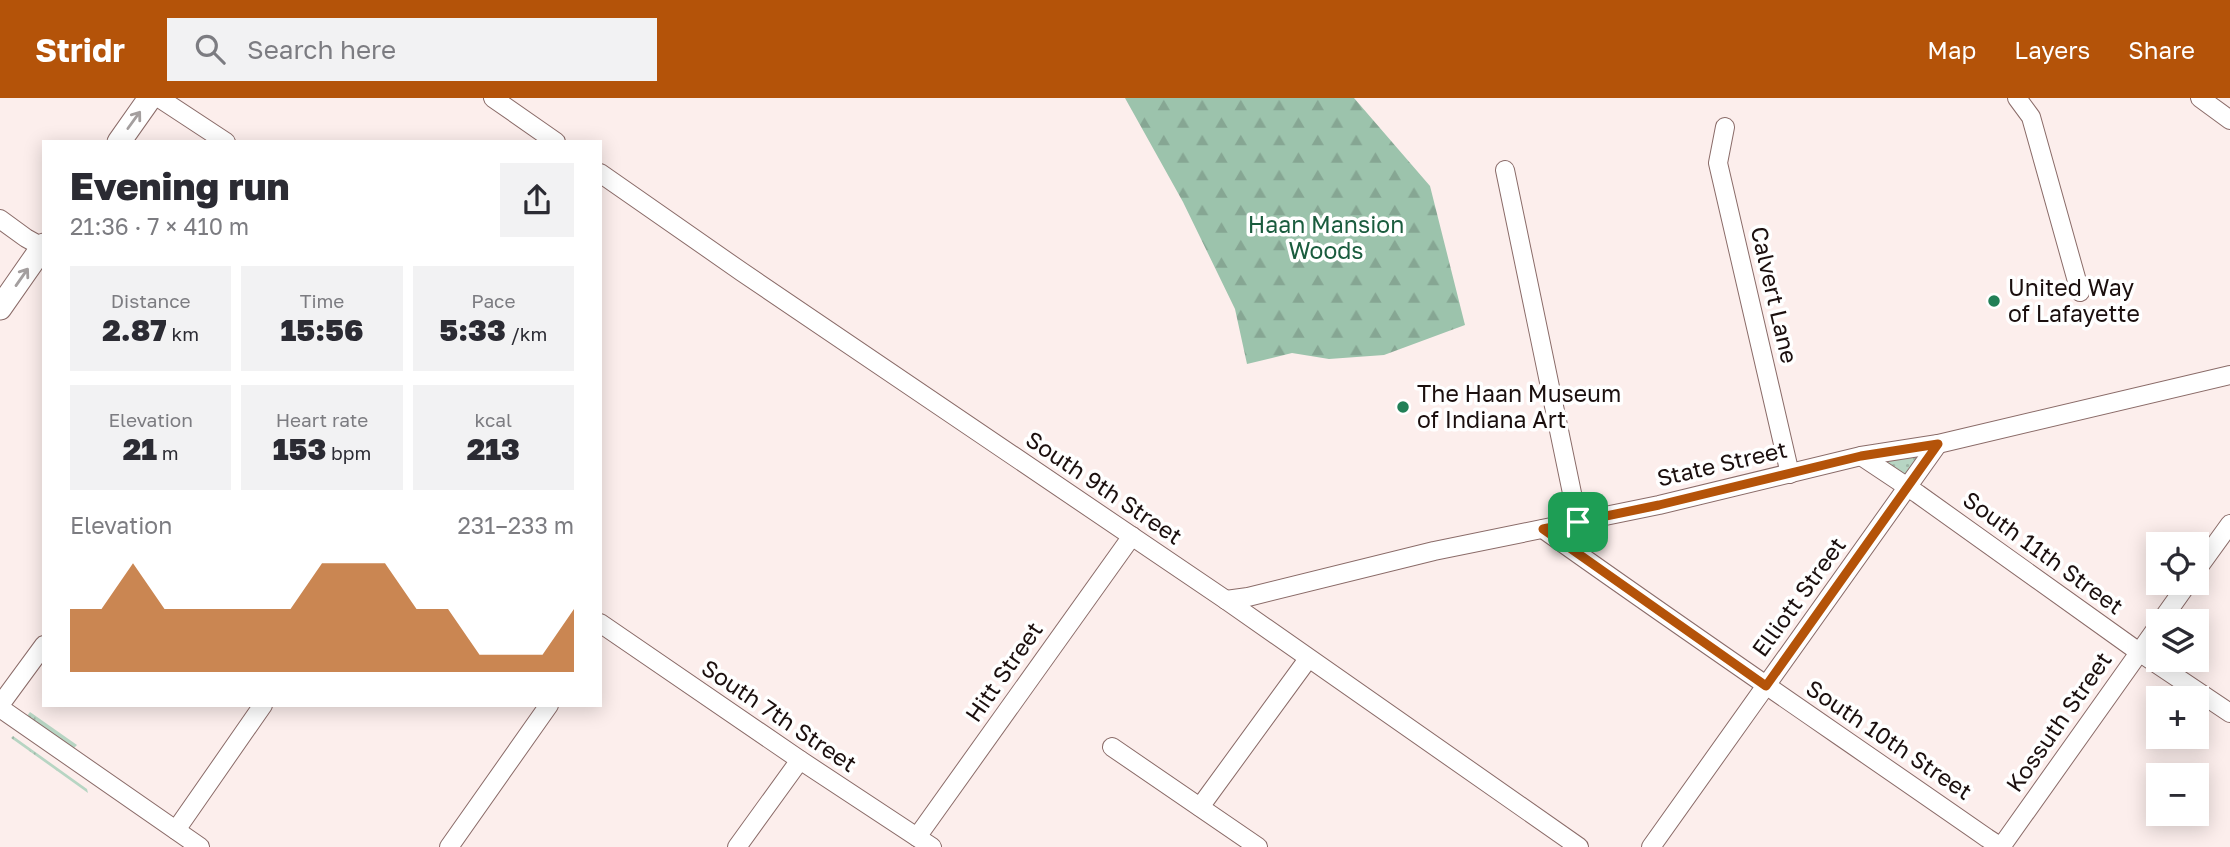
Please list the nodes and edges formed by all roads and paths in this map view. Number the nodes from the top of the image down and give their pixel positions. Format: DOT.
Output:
graph roads {
  1 [pos="150,98"];
  2 [pos="159,98"];
  3 [pos="493,98"];
  4 [pos="2017,98"];
  5 [pos="2200,98"];
  6 [pos="2230,120"];
  7 [pos="1726,127"];
  8 [pos="120,140"];
  9 [pos="223,140"];
  10 [pos="553,140"];
  11 [pos="1505,170"];
  12 [pos="602,174"];
  13 [pos="0,219"];
  14 [pos="42,246"];
  15 [pos="42,248"];
  16 [pos="2080,292"];
  17 [pos="0,308"];
  18 [pos="2230,375"];
  19 [pos="1938,444"];
  20 [pos="1861,456"];
  21 [pos="1790,474"];
  22 [pos="1907,486"];
  23 [pos="1578,522"];
  24 [pos="2230,524"];
  25 [pos="1543,529"];
  26 [pos="1132,536"];
  27 [pos="2209,553"];
  28 [pos="1226,600"];
  29 [pos="602,628"];
  30 [pos="2146,642"];
  31 [pos="42,648"];
  32 [pos="2139,652"];
  33 [pos="1308,659"];
  34 [pos="1766,686"];
  35 [pos="0,706"];
  36 [pos="262,707"];
  37 [pos="549,707"];
  38 [pos="2230,713"];
  39 [pos="1112,747"];
  40 [pos="800,760"];
  41 [pos="1200,807"];
  42 [pos="176,830"];
  43 [pos="925,842"];
  44 [pos="200,847"];
  45 [pos="449,847"];
  46 [pos="737,847"];
  47 [pos="1258,847"];
  48 [pos="1580,847"];
  49 [pos="1651,847"];
  50 [pos="2001,847"];
  8 -- 1 [label="main road, one-way"];
  2 -- 9 [label="street"];
  3 -- 10 [label="street"];
  4 -- 16 [label="street"];
  5 -- 6 [label="street"];
  7 -- 21 [label="street, Calvert Lane"];
  11 -- 23 [label="street"];
  12 -- 26 [label="street, South 9th Street"];
  13 -- 14 [label="street"];
  17 -- 15 [label="main road, one-way"];
  18 -- 19 [label="street, State Street"];
  19 -- 20 [label="street, State Street"];
  19 -- 22 [label="street, Elliott Street"];
  20 -- 21 [label="street, State Street"];
  20 -- 22 [label="street, South 11th Street"];
  21 -- 23 [label="street, State Street"];
  22 -- 32 [label="street, South 11th Street"];
  22 -- 34 [label="street, Elliott Street"];
  23 -- 25 [label="street, State Street"];
  24 -- 27 [label="street"];
  25 -- 28 [label="street, State Street"];
  25 -- 34 [label="street, South 10th Street"];
  26 -- 28 [label="street, South 9th Street"];
  26 -- 43 [label="street, Hitt Street"];
  28 -- 33 [label="street, South 9th Street"];
  29 -- 40 [label="street, South 7th Street"];
  30 -- 32 [label="street, Kossuth Street"];
  31 -- 35 [label="street"];
  32 -- 38 [label="street, South 11th Street"];
  32 -- 50 [label="street, Kossuth Street"];
  33 -- 41 [label="street"];
  33 -- 48 [label="street, South 9th Street"];
  34 -- 49 [label="street, Elliott Street"];
  34 -- 50 [label="street, South 10th Street"];
  35 -- 42 [label="street"];
  36 -- 42 [label="street"];
  37 -- 45 [label="street"];
  39 -- 41 [label="street"];
  40 -- 43 [label="street, South 7th Street"];
  40 -- 46 [label="street"];
  41 -- 47 [label="street"];
  42 -- 44 [label="street"];
}
